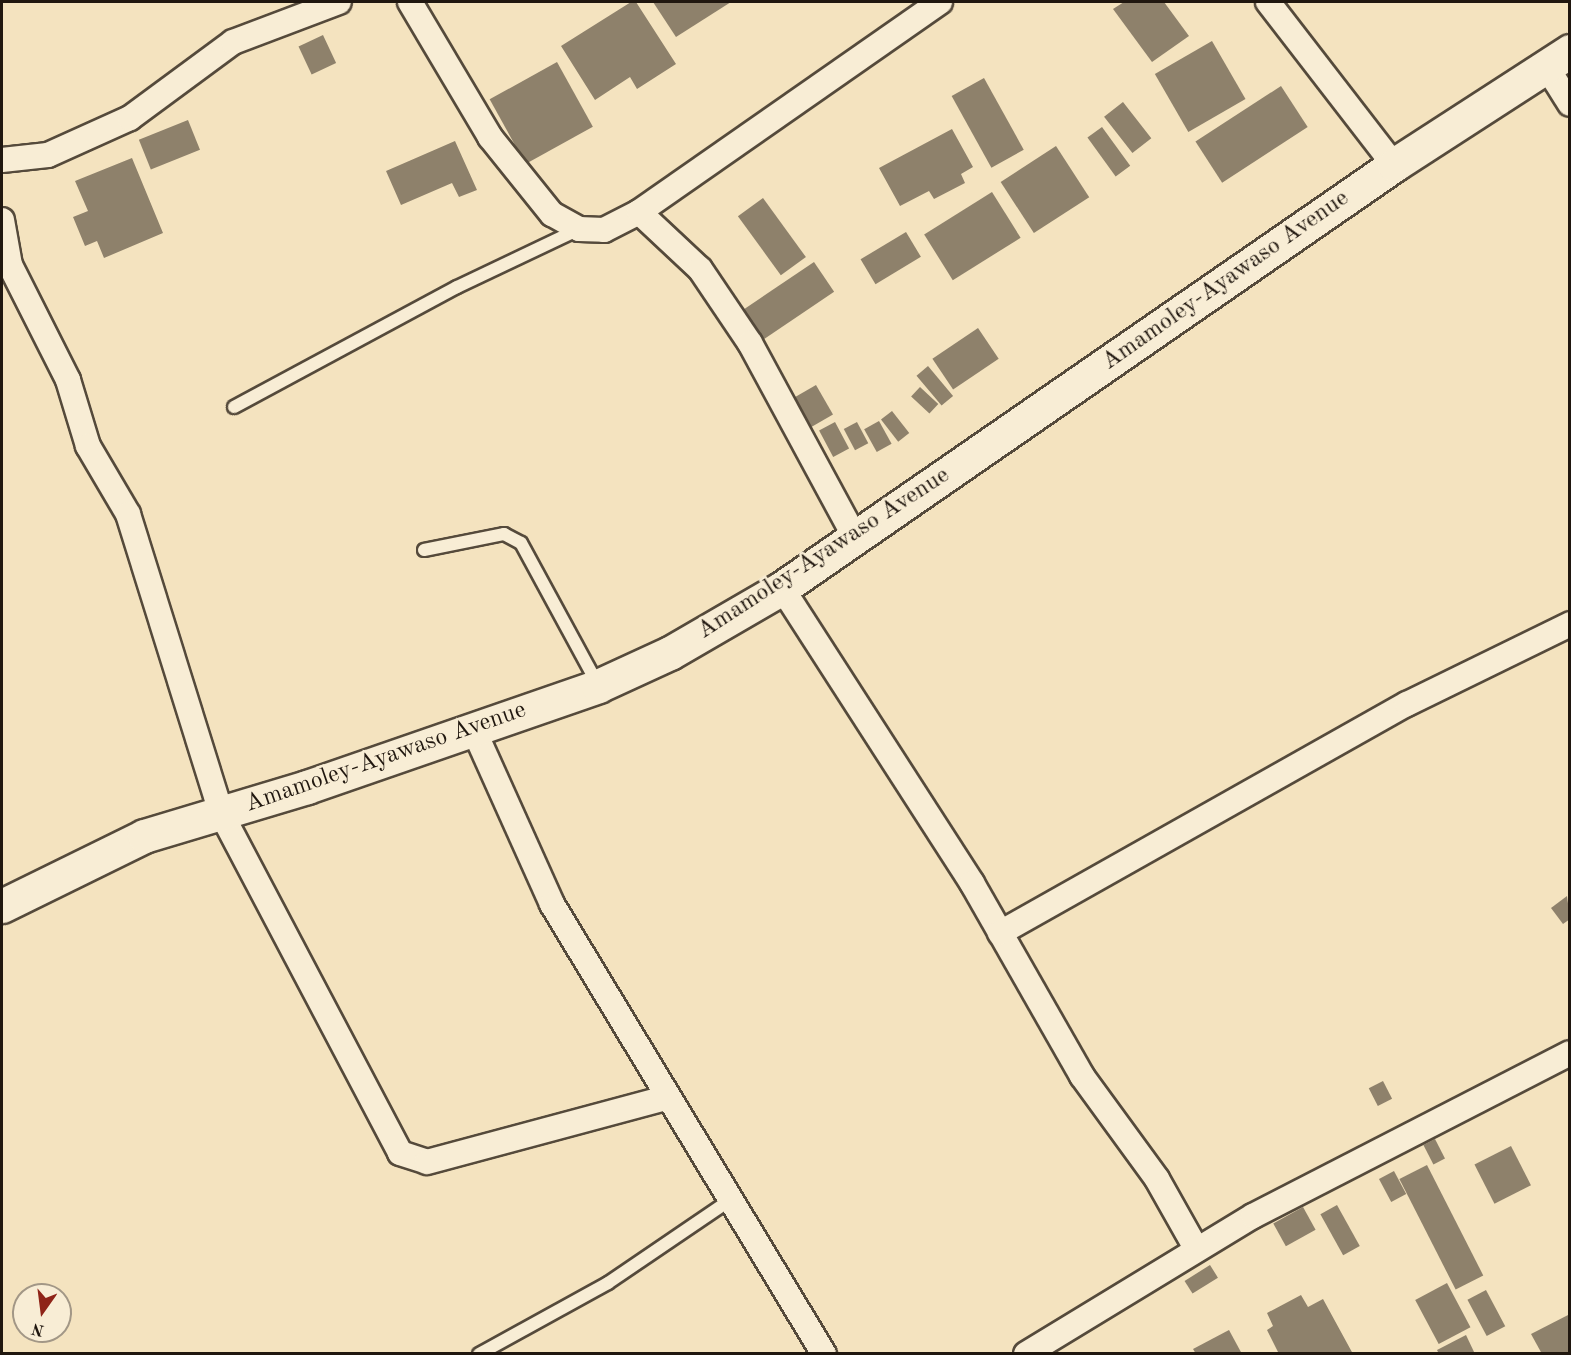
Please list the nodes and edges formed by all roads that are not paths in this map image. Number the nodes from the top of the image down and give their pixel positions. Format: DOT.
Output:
graph roads {
  1 [pos="339,2"];
  2 [pos="410,2"];
  3 [pos="940,2"];
  4 [pos="1268,2"];
  5 [pos="1559,60"];
  6 [pos="1569,104"];
  7 [pos="2,160"];
  8 [pos="1394,165"];
  9 [pos="639,212"];
  10 [pos="2,220"];
  11 [pos="579,229"];
  12 [pos="234,407"];
  13 [pos="855,537"];
  14 [pos="424,550"];
  15 [pos="782,588"];
  16 [pos="1569,624"];
  17 [pos="598,686"];
  18 [pos="473,728"];
  19 [pos="221,813"];
  20 [pos="2,906"];
  21 [pos="1000,933"];
  22 [pos="1569,1053"];
  23 [pos="666,1098"];
  24 [pos="734,1197"];
  25 [pos="1197,1250"];
  26 [pos="479,1353"];
  27 [pos="824,1353"];
  28 [pos="1026,1353"];
  1 -- 7 [label="street"];
  2 -- 11 [label="street"];
  3 -- 9 [label="street"];
  4 -- 8 [label="street"];
  5 -- 6 [label="street"];
  5 -- 8 [label="street, Amamoley-Ayawaso Avenue"];
  8 -- 13 [label="street, Amamoley-Ayawaso Avenue"];
  9 -- 11 [label="street"];
  9 -- 13 [label="street"];
  10 -- 19 [label="street"];
  11 -- 12 [label="lane"];
  13 -- 15 [label="street, Amamoley-Ayawaso Avenue"];
  14 -- 17 [label="lane"];
  15 -- 17 [label="street, Amamoley-Ayawaso Avenue"];
  15 -- 21 [label="street"];
  16 -- 21 [label="street"];
  17 -- 18 [label="street, Amamoley-Ayawaso Avenue"];
  18 -- 19 [label="street, Amamoley-Ayawaso Avenue"];
  18 -- 23 [label="street"];
  19 -- 20 [label="street, Amamoley-Ayawaso Avenue"];
  19 -- 23 [label="street"];
  21 -- 25 [label="street"];
  22 -- 25 [label="street"];
  23 -- 24 [label="street"];
  24 -- 26 [label="lane"];
  24 -- 27 [label="street"];
  25 -- 28 [label="street"];
}
